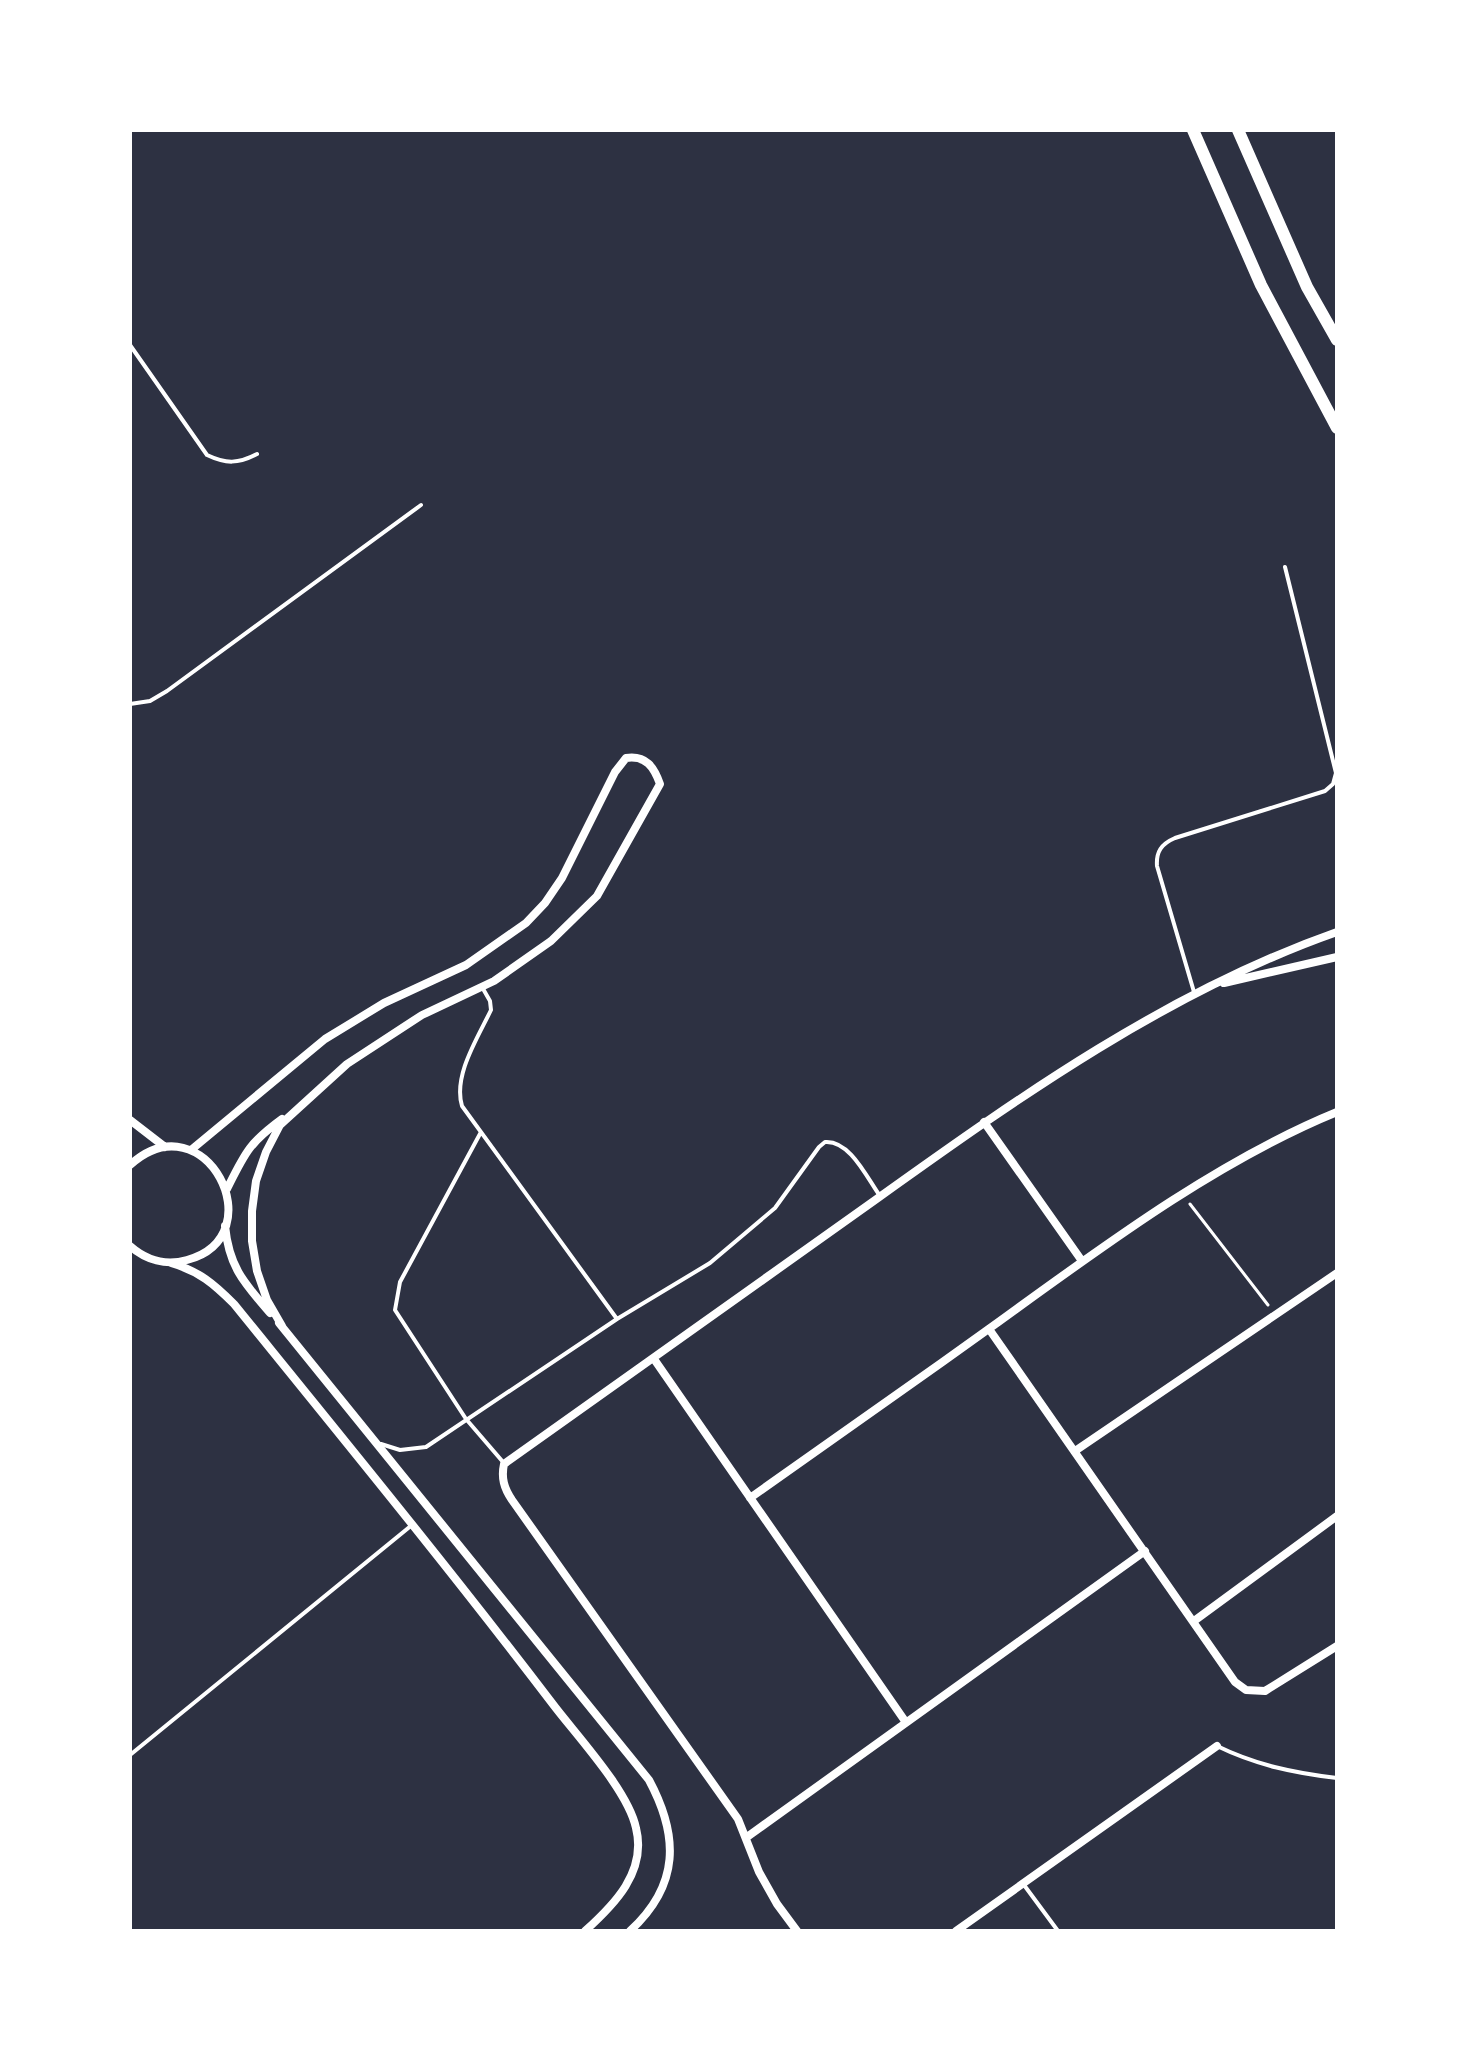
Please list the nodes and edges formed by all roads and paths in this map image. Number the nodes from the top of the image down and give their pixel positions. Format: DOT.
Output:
graph roads {
  1 [pos="1193,130"];
  2 [pos="1238,130"];
  3 [pos="1337,340"];
  4 [pos="130,345"];
  5 [pos="1337,428"];
  6 [pos="257,454"];
  7 [pos="421,505"];
  8 [pos="1285,567"];
  9 [pos="130,704"];
  10 [pos="1337,932"];
  11 [pos="1337,957"];
  12 [pos="1211,986"];
  13 [pos="482,987"];
  14 [pos="1194,995"];
  15 [pos="302,1104"];
  16 [pos="1337,1112"];
  17 [pos="130,1120"];
  18 [pos="984,1122"];
  19 [pos="481,1132"];
  20 [pos="166,1147"];
  21 [pos="191,1150"];
  22 [pos="130,1165"];
  23 [pos="227,1189"];
  24 [pos="1182,1194"];
  25 [pos="880,1196"];
  26 [pos="225,1226"];
  27 [pos="132,1252"];
  28 [pos="1082,1261"];
  29 [pos="171,1263"];
  30 [pos="1337,1273"];
  31 [pos="1275,1314"];
  32 [pos="617,1319"];
  33 [pos="282,1326"];
  34 [pos="989,1329"];
  35 [pos="654,1359"];
  36 [pos="466,1419"];
  37 [pos="375,1442"];
  38 [pos="1075,1451"];
  39 [pos="504,1464"];
  40 [pos="750,1498"];
  41 [pos="1337,1516"];
  42 [pos="412,1525"];
  43 [pos="1145,1551"];
  44 [pos="1194,1621"];
  45 [pos="1337,1646"];
  46 [pos="905,1721"];
  47 [pos="1217,1746"];
  48 [pos="130,1755"];
  49 [pos="1337,1778"];
  50 [pos="747,1837"];
  51 [pos="1024,1885"];
  52 [pos="585,1931"];
  53 [pos="630,1931"];
  54 [pos="797,1931"];
  55 [pos="956,1931"];
  56 [pos="1058,1931"];
  1 -- 5 [label="main road"];
  2 -- 3 [label="main road"];
  4 -- 6 [label="lane"];
  7 -- 9 [label="lane"];
  8 -- 14 [label="lane"];
  10 -- 12 [label="street"];
  11 -- 12 [label="street"];
  12 -- 14 [label="street"];
  13 -- 15 [label="street"];
  13 -- 19 [label="lane"];
  13 -- 21 [label="street"];
  14 -- 18 [label="street"];
  15 -- 23 [label="street"];
  15 -- 33 [label="street"];
  16 -- 24 [label="street"];
  17 -- 20 [label="street"];
  18 -- 25 [label="street"];
  18 -- 28 [label="street"];
  19 -- 32 [label="lane"];
  19 -- 36 [label="lane"];
  20 -- 21 [label="street"];
  20 -- 22 [label="street"];
  21 -- 23 [label="street"];
  23 -- 26 [label="street"];
  24 -- 28 [label="street"];
  24 -- 31 [label="path"];
  25 -- 32 [label="lane"];
  25 -- 35 [label="street"];
  26 -- 29 [label="street"];
  26 -- 33 [label="street"];
  27 -- 29 [label="street"];
  28 -- 34 [label="street"];
  29 -- 42 [label="street"];
  30 -- 31 [label="street"];
  31 -- 38 [label="street"];
  32 -- 36 [label="lane"];
  33 -- 37 [label="street"];
  34 -- 38 [label="street"];
  34 -- 40 [label="street"];
  35 -- 39 [label="street"];
  35 -- 40 [label="street"];
  36 -- 37 [label="lane"];
  36 -- 39 [label="lane"];
  37 -- 53 [label="street"];
  38 -- 43 [label="street"];
  39 -- 50 [label="street"];
  40 -- 46 [label="street"];
  41 -- 44 [label="street"];
  42 -- 48 [label="lane"];
  42 -- 52 [label="street"];
  43 -- 44 [label="street"];
  43 -- 46 [label="street"];
  44 -- 45 [label="street"];
  46 -- 50 [label="street"];
  47 -- 49 [label="lane"];
  47 -- 51 [label="street"];
  50 -- 54 [label="street"];
  51 -- 55 [label="street"];
  51 -- 56 [label="lane"];
}
